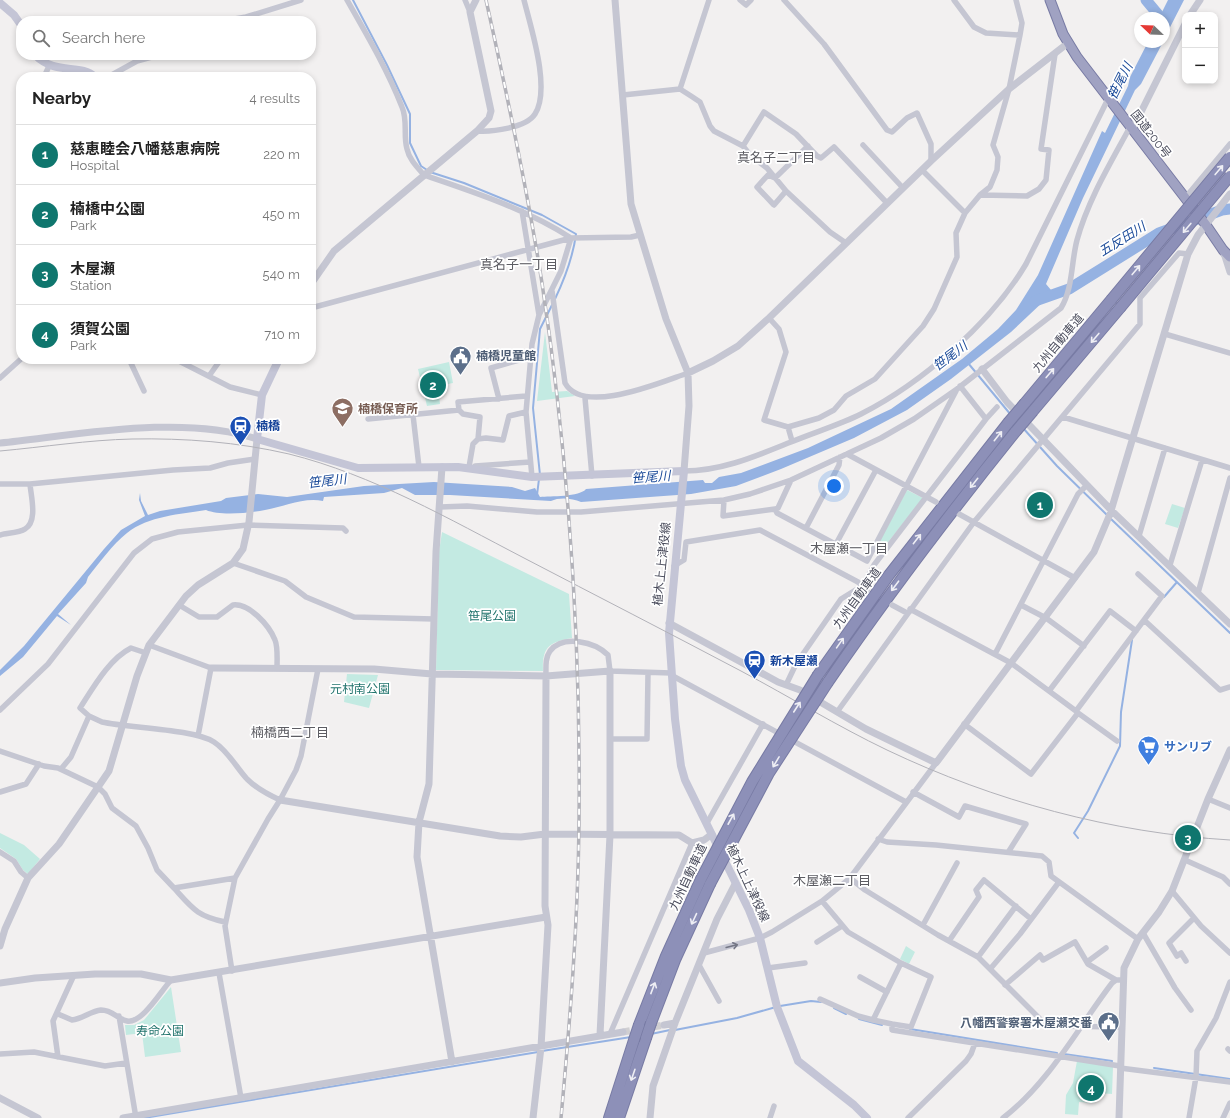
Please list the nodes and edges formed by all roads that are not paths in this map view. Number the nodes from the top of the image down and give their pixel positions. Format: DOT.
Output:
graph roads {
  1 [pos="302,0"];
  2 [pos="347,0"];
  3 [pos="465,0"];
  4 [pos="476,0"];
  5 [pos="524,0"];
  6 [pos="615,0"];
  7 [pos="709,0"];
  8 [pos="740,0"];
  9 [pos="751,0"];
  10 [pos="784,0"];
  11 [pos="954,0"];
  12 [pos="1016,0"];
  13 [pos="1050,0"];
  14 [pos="1200,0"];
  15 [pos="0,3"];
  16 [pos="470,12"];
  17 [pos="1192,12"];
  18 [pos="249,16"];
  19 [pos="16,18"];
  20 [pos="1182,30"];
  21 [pos="1020,36"];
  22 [pos="1068,43"];
  23 [pos="1055,54"];
  24 [pos="41,60"];
  25 [pos="141,60"];
  26 [pos="49,66"];
  27 [pos="46,72"];
  28 [pos="88,72"];
  29 [pos="117,72"];
  30 [pos="680,89"];
  31 [pos="1009,89"];
  32 [pos="623,94"];
  33 [pos="1110,101"];
  34 [pos="1130,127"];
  35 [pos="477,131"];
  36 [pos="1230,144"];
  37 [pos="863,145"];
  38 [pos="743,146"];
  39 [pos="808,146"];
  40 [pos="1230,157"];
  41 [pos="930,161"];
  42 [pos="922,170"];
  43 [pos="424,175"];
  44 [pos="1230,176"];
  45 [pos="775,178"];
  46 [pos="903,188"];
  47 [pos="786,191"];
  48 [pos="1230,194"];
  49 [pos="980,195"];
  50 [pos="1185,198"];
  51 [pos="887,203"];
  52 [pos="522,211"];
  53 [pos="965,214"];
  54 [pos="1206,225"];
  55 [pos="640,235"];
  56 [pos="571,238"];
  57 [pos="846,243"];
  58 [pos="528,249"];
  59 [pos="1222,250"];
  60 [pos="1188,254"];
  61 [pos="1230,257"];
  62 [pos="1230,272"];
  63 [pos="316,277"];
  64 [pos="552,291"];
  65 [pos="316,307"];
  66 [pos="539,316"];
  67 [pos="769,318"];
  68 [pos="1164,334"];
  69 [pos="1230,353"];
  70 [pos="530,357"];
  71 [pos="16,364"];
  72 [pos="131,364"];
  73 [pos="185,364"];
  74 [pos="218,364"];
  75 [pos="277,364"];
  76 [pos="978,372"];
  77 [pos="688,373"];
  78 [pos="210,376"];
  79 [pos="0,378"];
  80 [pos="959,387"];
  81 [pos="144,391"];
  82 [pos="262,394"];
  83 [pos="526,396"];
  84 [pos="585,398"];
  85 [pos="499,399"];
  86 [pos="997,407"];
  87 [pos="459,410"];
  88 [pos="526,412"];
  89 [pos="413,415"];
  90 [pos="1063,417"];
  91 [pos="368,419"];
  92 [pos="986,419"];
  93 [pos="788,427"];
  94 [pos="1134,438"];
  95 [pos="257,439"];
  96 [pos="478,439"];
  97 [pos="1042,440"];
  98 [pos="792,441"];
  99 [pos="0,443"];
  100 [pos="1165,448"];
  101 [pos="847,454"];
  102 [pos="840,457"];
  103 [pos="1202,460"];
  104 [pos="255,462"];
  105 [pos="530,462"];
  106 [pos="419,467"];
  107 [pos="465,467"];
  108 [pos="1230,468"];
  109 [pos="442,470"];
  110 [pos="876,470"];
  111 [pos="684,473"];
  112 [pos="592,476"];
  113 [pos="532,477"];
  114 [pos="1230,478"];
  115 [pos="791,480"];
  116 [pos="0,484"];
  117 [pos="30,484"];
  118 [pos="906,485"];
  119 [pos="1086,487"];
  120 [pos="927,497"];
  121 [pos="724,500"];
  122 [pos="681,502"];
  123 [pos="936,502"];
  124 [pos="440,506"];
  125 [pos="775,509"];
  126 [pos="1111,512"];
  127 [pos="960,514"];
  128 [pos="974,522"];
  129 [pos="249,523"];
  130 [pos="806,528"];
  131 [pos="346,531"];
  132 [pos="0,535"];
  133 [pos="1139,536"];
  134 [pos="836,544"];
  135 [pos="867,561"];
  136 [pos="1045,561"];
  137 [pos="233,563"];
  138 [pos="874,565"];
  139 [pos="1170,565"];
  140 [pos="674,566"];
  141 [pos="1138,574"];
  142 [pos="1076,578"];
  143 [pos="866,580"];
  144 [pos="862,586"];
  145 [pos="867,591"];
  146 [pos="1198,593"];
  147 [pos="892,604"];
  148 [pos="180,605"];
  149 [pos="1021,605"];
  150 [pos="909,611"];
  151 [pos="1046,618"];
  152 [pos="434,619"];
  153 [pos="1144,620"];
  154 [pos="669,623"];
  155 [pos="1230,624"];
  156 [pos="1136,631"];
  157 [pos="149,645"];
  158 [pos="1084,646"];
  159 [pos="146,653"];
  160 [pos="995,654"];
  161 [pos="1011,663"];
  162 [pos="211,668"];
  163 [pos="277,668"];
  164 [pos="318,669"];
  165 [pos="610,671"];
  166 [pos="648,673"];
  167 [pos="432,674"];
  168 [pos="671,674"];
  169 [pos="546,676"];
  170 [pos="786,685"];
  171 [pos="1230,687"];
  172 [pos="1049,691"];
  173 [pos="0,710"];
  174 [pos="837,712"];
  175 [pos="1077,712"];
  176 [pos="90,716"];
  177 [pos="763,724"];
  178 [pos="964,724"];
  179 [pos="122,725"];
  180 [pos="198,736"];
  181 [pos="611,739"];
  182 [pos="1117,741"];
  183 [pos="1230,750"];
  184 [pos="0,751"];
  185 [pos="936,763"];
  186 [pos="39,764"];
  187 [pos="61,769"];
  188 [pos="98,788"];
  189 [pos="0,792"];
  190 [pos="913,792"];
  191 [pos="280,800"];
  192 [pos="1208,800"];
  193 [pos="906,802"];
  194 [pos="1230,808"];
  195 [pos="420,822"];
  196 [pos="707,823"];
  197 [pos="545,834"];
  198 [pos="712,834"];
  199 [pos="610,835"];
  200 [pos="878,839"];
  201 [pos="692,843"];
  202 [pos="0,852"];
  203 [pos="1009,852"];
  204 [pos="1185,860"];
  205 [pos="957,863"];
  206 [pos="28,878"];
  207 [pos="235,878"];
  208 [pos="850,878"];
  209 [pos="1059,882"];
  210 [pos="735,884"];
  211 [pos="1230,884"];
  212 [pos="174,888"];
  213 [pos="1172,891"];
  214 [pos="822,901"];
  215 [pos="1016,906"];
  216 [pos="546,917"];
  217 [pos="1194,918"];
  218 [pos="1031,919"];
  219 [pos="225,922"];
  220 [pos="842,926"];
  221 [pos="923,926"];
  222 [pos="1141,936"];
  223 [pos="430,937"];
  224 [pos="760,938"];
  225 [pos="949,941"];
  226 [pos="817,942"];
  227 [pos="0,946"];
  228 [pos="1106,948"];
  229 [pos="704,953"];
  230 [pos="1230,953"];
  231 [pos="978,957"];
  232 [pos="1186,961"];
  233 [pos="900,962"];
  234 [pos="1087,962"];
  235 [pos="805,963"];
  236 [pos="699,965"];
  237 [pos="768,968"];
  238 [pos="991,968"];
  239 [pos="232,971"];
  240 [pos="219,973"];
  241 [pos="74,975"];
  242 [pos="860,977"];
  243 [pos="172,980"];
  244 [pos="1119,980"];
  245 [pos="1230,982"];
  246 [pos="0,983"];
  247 [pos="1005,985"];
  248 [pos="887,992"];
  249 [pos="820,999"];
  250 [pos="719,1001"];
  251 [pos="1191,1010"];
  252 [pos="58,1014"];
  253 [pos="119,1016"];
  254 [pos="873,1020"];
  255 [pos="664,1025"];
  256 [pos="892,1026"];
  257 [pos="1080,1027"];
  258 [pos="1121,1027"];
  259 [pos="674,1028"];
  260 [pos="623,1032"];
  261 [pos="610,1034"];
  262 [pos="600,1036"];
  263 [pos="975,1043"];
  264 [pos="541,1050"];
  265 [pos="0,1054"];
  266 [pos="1060,1056"];
  267 [pos="58,1057"];
  268 [pos="452,1062"];
  269 [pos="126,1063"];
  270 [pos="1120,1067"];
  271 [pos="1196,1075"];
  272 [pos="1230,1082"];
  273 [pos="0,1098"];
  274 [pos="241,1098"];
  275 [pos="1230,1104"];
  276 [pos="774,1106"];
  277 [pos="136,1117"];
  278 [pos="38,1118"];
  279 [pos="123,1118"];
  280 [pos="534,1118"];
  281 [pos="608,1118"];
  282 [pos="620,1118"];
  283 [pos="650,1118"];
  284 [pos="770,1118"];
  285 [pos="868,1118"];
  286 [pos="908,1118"];
  287 [pos="1003,1118"];
  288 [pos="1119,1118"];
  289 [pos="1189,1118"];
  290 [pos="1223,1118"];
  1 -- 18 [label="street"];
  2 -- 43 [label="street"];
  3 -- 16 [label="street"];
  4 -- 16 [label="street"];
  5 -- 35 [label="street"];
  6 -- 32 [label="street"];
  7 -- 30 [label="street"];
  8 -- 9 [label="street"];
  10 -- 41 [label="street"];
  11 -- 21 [label="street"];
  12 -- 21 [label="street"];
  13 -- 22 [label="highway, 国道200号"];
  14 -- 17 [label="street"];
  15 -- 19 [label="main road"];
  16 -- 35 [label="street"];
  20 -- 34 [label="street"];
  21 -- 31 [label="street"];
  22 -- 23 [label="street"];
  22 -- 33 [label="highway, 国道200号"];
  23 -- 31 [label="street"];
  23 -- 49 [label="street"];
  24 -- 26 [label="main road"];
  25 -- 29 [label="street"];
  26 -- 27 [label="street"];
  26 -- 28 [label="main road"];
  30 -- 32 [label="street"];
  30 -- 38 [label="street"];
  31 -- 41 [label="street"];
  31 -- 49 [label="street"];
  32 -- 55 [label="street"];
  33 -- 34 [label="highway, 国道200号"];
  33 -- 98 [label="street"];
  34 -- 50 [label="highway, 国道200号"];
  34 -- 76 [label="street"];
  35 -- 43 [label="street"];
  36 -- 50 [label="street"];
  37 -- 46 [label="street"];
  38 -- 39 [label="street"];
  38 -- 45 [label="street"];
  39 -- 45 [label="street"];
  39 -- 51 [label="street"];
  281 -- 40 [label="highway, 九州自動車道, one-way, bridge"];
  41 -- 42 [label="street"];
  42 -- 46 [label="street"];
  42 -- 53 [label="street"];
  43 -- 52 [label="street"];
  43 -- 63 [label="street"];
  44 -- 282 [label="highway, 九州自動車道, one-way, bridge"];
  45 -- 47 [label="street"];
  45 -- 47 [label="street"];
  46 -- 51 [label="street"];
  47 -- 57 [label="street"];
  48 -- 54 [label="street"];
  49 -- 53 [label="street"];
  50 -- 54 [label="highway, 国道200号"];
  51 -- 57 [label="street"];
  52 -- 56 [label="street"];
  52 -- 58 [label="street"];
  53 -- 93 [label="street"];
  54 -- 59 [label="highway, 国道200号"];
  54 -- 60 [label="street"];
  55 -- 56 [label="street"];
  55 -- 77 [label="street"];
  56 -- 58 [label="street"];
  56 -- 64 [label="street"];
  57 -- 67 [label="street"];
  58 -- 65 [label="street"];
  58 -- 66 [label="street"];
  59 -- 61 [label="highway, 国道200号"];
  59 -- 62 [label="street"];
  60 -- 68 [label="street"];
  60 -- 90 [label="street"];
  64 -- 66 [label="street"];
  64 -- 84 [label="street"];
  66 -- 70 [label="street"];
  67 -- 77 [label="street"];
  67 -- 93 [label="street"];
  68 -- 69 [label="street"];
  68 -- 94 [label="street"];
  70 -- 83 [label="street"];
  70 -- 85 [label="street"];
  71 -- 79 [label="street"];
  72 -- 81 [label="street"];
  73 -- 78 [label="street"];
  74 -- 78 [label="street"];
  75 -- 82 [label="main road"];
  76 -- 80 [label="street"];
  76 -- 97 [label="street"];
  77 -- 84 [label="street"];
  77 -- 111 [label="street"];
  78 -- 82 [label="street"];
  80 -- 92 [label="street"];
  80 -- 101 [label="street"];
  80 -- 118 [label="street"];
  82 -- 95 [label="main road"];
  83 -- 85 [label="street"];
  83 -- 88 [label="street"];
  84 -- 112 [label="street"];
  85 -- 87 [label="street"];
  86 -- 92 [label="street"];
  87 -- 89 [label="street"];
  87 -- 96 [label="street"];
  88 -- 96 [label="street"];
  88 -- 105 [label="street"];
  89 -- 91 [label="street"];
  89 -- 106 [label="street"];
  90 -- 94 [label="street"];
  90 -- 97 [label="street"];
  92 -- 120 [label="street"];
  93 -- 98 [label="street"];
  94 -- 100 [label="street"];
  94 -- 126 [label="street"];
  95 -- 99 [label="street"];
  95 -- 104 [label="street"];
  95 -- 106 [label="main road"];
  96 -- 107 [label="street"];
  97 -- 119 [label="street"];
  97 -- 128 [label="street"];
  98 -- 111 [label="street"];
  100 -- 103 [label="street"];
  100 -- 133 [label="street"];
  101 -- 102 [label="street"];
  101 -- 110 [label="street"];
  102 -- 115 [label="street"];
  102 -- 130 [label="street"];
  103 -- 108 [label="street"];
  103 -- 139 [label="street"];
  104 -- 117 [label="street"];
  104 -- 129 [label="street"];
  105 -- 107 [label="street"];
  105 -- 113 [label="street"];
  106 -- 109 [label="main road"];
  107 -- 109 [label="main road"];
  107 -- 113 [label="main road"];
  109 -- 124 [label="street"];
  110 -- 118 [label="street"];
  110 -- 134 [label="street"];
  111 -- 112 [label="main road"];
  111 -- 122 [label="main road, 植木上上津役線"];
  112 -- 113 [label="main road"];
  114 -- 146 [label="street"];
  115 -- 121 [label="street"];
  115 -- 125 [label="street"];
  116 -- 117 [label="street"];
  117 -- 132 [label="street"];
  118 -- 120 [label="street"];
  118 -- 135 [label="street"];
  119 -- 126 [label="street"];
  119 -- 136 [label="street"];
  120 -- 123 [label="street"];
  120 -- 138 [label="street"];
  121 -- 122 [label="street"];
  121 -- 125 [label="street"];
  122 -- 124 [label="street"];
  122 -- 140 [label="main road, 植木上上津役線"];
  124 -- 152 [label="street"];
  125 -- 130 [label="street"];
  126 -- 133 [label="street"];
  126 -- 142 [label="street"];
  127 -- 128 [label="street"];
  128 -- 136 [label="street"];
  128 -- 150 [label="street"];
  129 -- 131 [label="street"];
  129 -- 137 [label="street"];
  129 -- 173 [label="street"];
  130 -- 134 [label="street"];
  133 -- 139 [label="street"];
  134 -- 135 [label="street"];
  135 -- 138 [label="street"];
  136 -- 142 [label="street"];
  136 -- 149 [label="street"];
  137 -- 148 [label="street"];
  137 -- 152 [label="street"];
  138 -- 143 [label="street"];
  139 -- 146 [label="street"];
  140 -- 144 [label="street"];
  140 -- 154 [label="main road, 植木上上津役線"];
  141 -- 153 [label="street"];
  142 -- 151 [label="street"];
  144 -- 145 [label="street"];
  144 -- 170 [label="street"];
  146 -- 155 [label="street"];
  147 -- 150 [label="street"];
  148 -- 157 [label="street"];
  148 -- 163 [label="street"];
  149 -- 151 [label="street"];
  149 -- 160 [label="street"];
  150 -- 160 [label="street"];
  150 -- 174 [label="street"];
  151 -- 158 [label="street"];
  151 -- 161 [label="street"];
  152 -- 167 [label="street"];
  153 -- 156 [label="street"];
  153 -- 171 [label="street"];
  154 -- 168 [label="main road, 植木上上津役線"];
  154 -- 170 [label="street"];
  156 -- 158 [label="street"];
  156 -- 175 [label="street"];
  157 -- 159 [label="street"];
  157 -- 162 [label="street"];
  158 -- 172 [label="street"];
  159 -- 176 [label="street"];
  159 -- 179 [label="street"];
  160 -- 161 [label="street"];
  161 -- 172 [label="street"];
  161 -- 178 [label="street"];
  162 -- 163 [label="street"];
  162 -- 180 [label="street"];
  163 -- 164 [label="street"];
  164 -- 167 [label="street"];
  164 -- 191 [label="street"];
  165 -- 166 [label="street"];
  165 -- 169 [label="street"];
  165 -- 169 [label="street"];
  165 -- 181 [label="street"];
  166 -- 168 [label="street"];
  166 -- 181 [label="street"];
  167 -- 169 [label="street"];
  167 -- 195 [label="street"];
  168 -- 177 [label="street"];
  168 -- 196 [label="main road, 植木上上津役線"];
  169 -- 197 [label="street"];
  170 -- 174 [label="street"];
  172 -- 175 [label="street"];
  174 -- 185 [label="street"];
  175 -- 178 [label="street"];
  175 -- 182 [label="street"];
  176 -- 179 [label="street"];
  176 -- 187 [label="street"];
  177 -- 193 [label="street"];
  177 -- 196 [label="street"];
  178 -- 185 [label="street"];
  179 -- 180 [label="street"];
  179 -- 188 [label="street"];
  180 -- 191 [label="street"];
  181 -- 199 [label="street"];
  183 -- 192 [label="street"];
  184 -- 186 [label="street"];
  185 -- 190 [label="street"];
  186 -- 187 [label="street"];
  186 -- 189 [label="street"];
  187 -- 188 [label="street"];
  188 -- 206 [label="street"];
  188 -- 212 [label="street"];
  190 -- 193 [label="street"];
  190 -- 203 [label="street"];
  191 -- 195 [label="street"];
  191 -- 207 [label="street"];
  192 -- 194 [label="street"];
  192 -- 204 [label="street"];
  193 -- 200 [label="street"];
  195 -- 197 [label="street"];
  195 -- 223 [label="street"];
  196 -- 198 [label="main road, 植木上上津役線"];
  197 -- 199 [label="street"];
  197 -- 216 [label="street"];
  198 -- 201 [label="street"];
  198 -- 210 [label="main road, 植木上上津役線"];
  199 -- 201 [label="street"];
  199 -- 262 [label="street"];
  200 -- 203 [label="street"];
  200 -- 208 [label="street"];
  201 -- 261 [label="street"];
  202 -- 206 [label="street"];
  203 -- 209 [label="street"];
  204 -- 211 [label="street"];
  204 -- 213 [label="street"];
  205 -- 221 [label="street"];
  206 -- 227 [label="street"];
  207 -- 212 [label="street"];
  207 -- 219 [label="street"];
  208 -- 214 [label="street"];
  208 -- 221 [label="street"];
  209 -- 218 [label="street"];
  209 -- 222 [label="street"];
  210 -- 224 [label="main road, 植木上上津役線"];
  210 -- 229 [label="street"];
  212 -- 219 [label="street"];
  213 -- 217 [label="street"];
  213 -- 222 [label="street"];
  214 -- 220 [label="street"];
  214 -- 224 [label="street"];
  215 -- 218 [label="street"];
  215 -- 225 [label="street"];
  215 -- 231 [label="street"];
  216 -- 223 [label="street"];
  216 -- 264 [label="street"];
  217 -- 230 [label="street"];
  217 -- 232 [label="street"];
  218 -- 238 [label="street"];
  219 -- 239 [label="street"];
  220 -- 226 [label="street"];
  220 -- 233 [label="street"];
  221 -- 225 [label="street"];
  222 -- 244 [label="street"];
  222 -- 251 [label="street"];
  223 -- 239 [label="street"];
  223 -- 268 [label="street"];
  229 -- 224 [label="street, one-way"];
  224 -- 237 [label="main road, 植木上上津役線"];
  225 -- 231 [label="street"];
  228 -- 234 [label="street"];
  229 -- 236 [label="street"];
  231 -- 238 [label="street"];
  233 -- 248 [label="street"];
  233 -- 256 [label="street"];
  234 -- 244 [label="street"];
  234 -- 247 [label="street"];
  235 -- 237 [label="street"];
  236 -- 250 [label="street"];
  236 -- 259 [label="street"];
  237 -- 285 [label="main road, 植木上上津役線"];
  238 -- 247 [label="street"];
  239 -- 240 [label="street"];
  240 -- 243 [label="street"];
  240 -- 274 [label="street"];
  241 -- 243 [label="street"];
  241 -- 246 [label="street"];
  241 -- 252 [label="street"];
  242 -- 248 [label="street"];
  243 -- 253 [label="street"];
  244 -- 257 [label="street"];
  244 -- 258 [label="street"];
  245 -- 271 [label="street"];
  247 -- 257 [label="street"];
  248 -- 254 [label="street"];
  249 -- 254 [label="street"];
  252 -- 253 [label="street"];
  252 -- 267 [label="street"];
  253 -- 269 [label="street"];
  254 -- 256 [label="street"];
  255 -- 259 [label="street"];
  256 -- 263 [label="street"];
  257 -- 258 [label="street"];
  257 -- 266 [label="street"];
  258 -- 270 [label="street"];
  259 -- 283 [label="street"];
  260 -- 261 [label="street"];
  261 -- 262 [label="street"];
  262 -- 264 [label="street"];
  263 -- 266 [label="street"];
  263 -- 286 [label="street"];
  264 -- 268 [label="street"];
  264 -- 280 [label="street"];
  265 -- 267 [label="street"];
  266 -- 270 [label="street"];
  266 -- 287 [label="street"];
  267 -- 269 [label="street"];
  268 -- 274 [label="street"];
  269 -- 277 [label="street"];
  270 -- 271 [label="street"];
  270 -- 288 [label="street"];
  271 -- 272 [label="street"];
  271 -- 289 [label="street"];
  273 -- 278 [label="street"];
  274 -- 277 [label="street"];
  275 -- 290 [label="street"];
  276 -- 284 [label="street"];
  277 -- 279 [label="street"];
}
